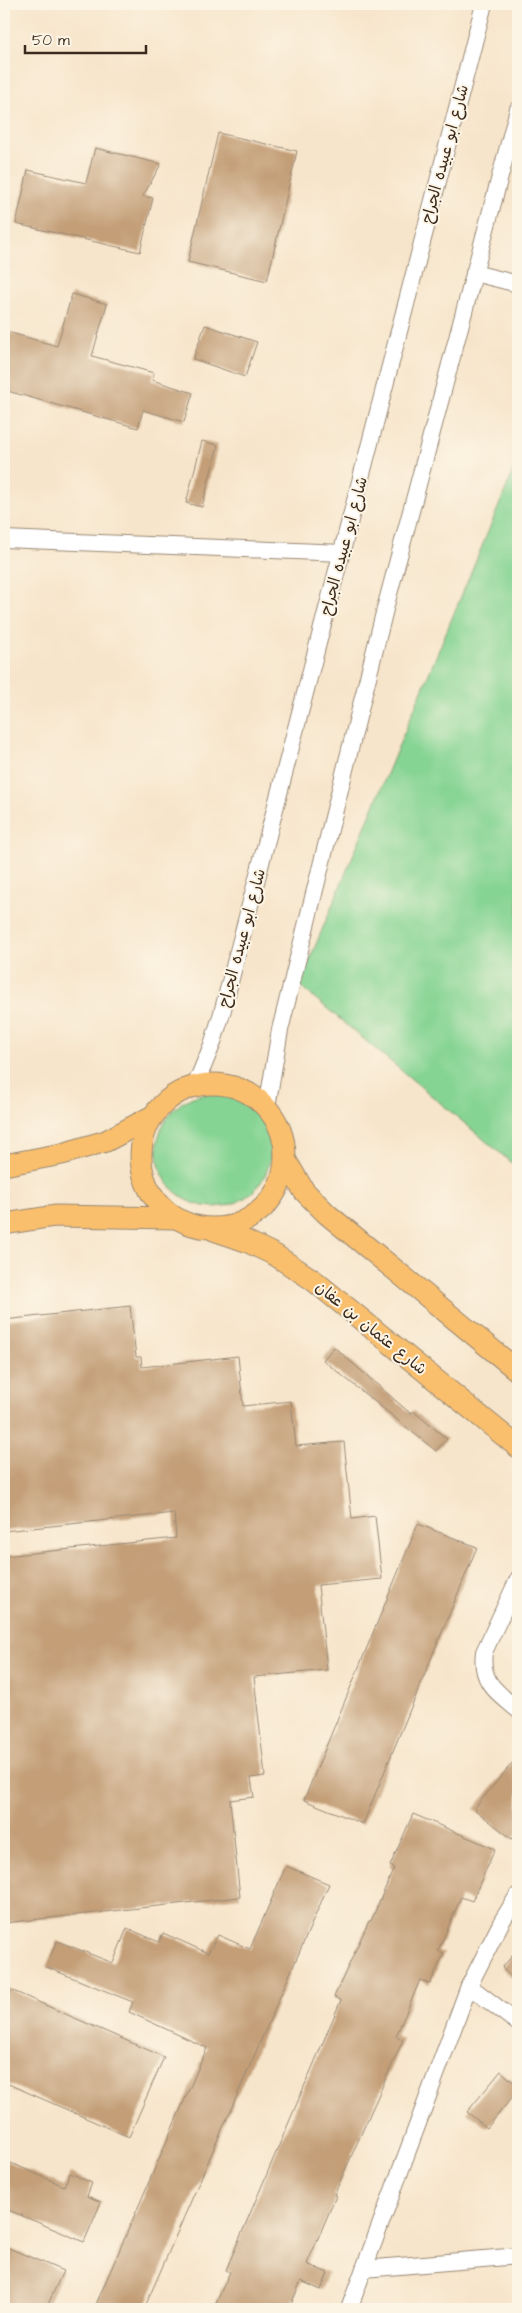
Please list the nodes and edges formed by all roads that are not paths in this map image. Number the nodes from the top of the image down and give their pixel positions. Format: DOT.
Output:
graph roads {
  1 [pos="484,4"];
  2 [pos="518,108"];
  3 [pos="474,273"];
  4 [pos="518,284"];
  5 [pos="4,539"];
  6 [pos="342,553"];
  7 [pos="195,1086"];
  8 [pos="267,1107"];
  9 [pos="151,1117"];
  10 [pos="286,1162"];
  11 [pos="4,1166"];
  12 [pos="174,1218"];
  13 [pos="4,1224"];
  14 [pos="211,1229"];
  15 [pos="518,1371"];
  16 [pos="518,1447"];
  17 [pos="518,1579"];
  18 [pos="518,1710"];
  19 [pos="518,1896"];
  20 [pos="469,1986"];
  21 [pos="518,2023"];
  22 [pos="518,2256"];
  23 [pos="364,2269"];
  24 [pos="350,2309"];
  1 -- 6 [label="street, شارع ابو عبيده الجراح"];
  2 -- 3 [label="street"];
  3 -- 4 [label="street"];
  3 -- 8 [label="street"];
  5 -- 6 [label="street"];
  6 -- 7 [label="street, شارع ابو عبيده الجراح"];
  7 -- 8 [label="main road"];
  7 -- 9 [label="main road"];
  8 -- 10 [label="main road"];
  9 -- 11 [label="main road"];
  9 -- 12 [label="main road"];
  10 -- 14 [label="main road"];
  10 -- 15 [label="main road"];
  12 -- 13 [label="main road"];
  12 -- 14 [label="main road"];
  14 -- 16 [label="main road, شارع عثمان بن عفان"];
  17 -- 18 [label="street"];
  19 -- 20 [label="street"];
  20 -- 21 [label="street"];
  20 -- 23 [label="street"];
  22 -- 23 [label="street"];
  23 -- 24 [label="street"];
}
